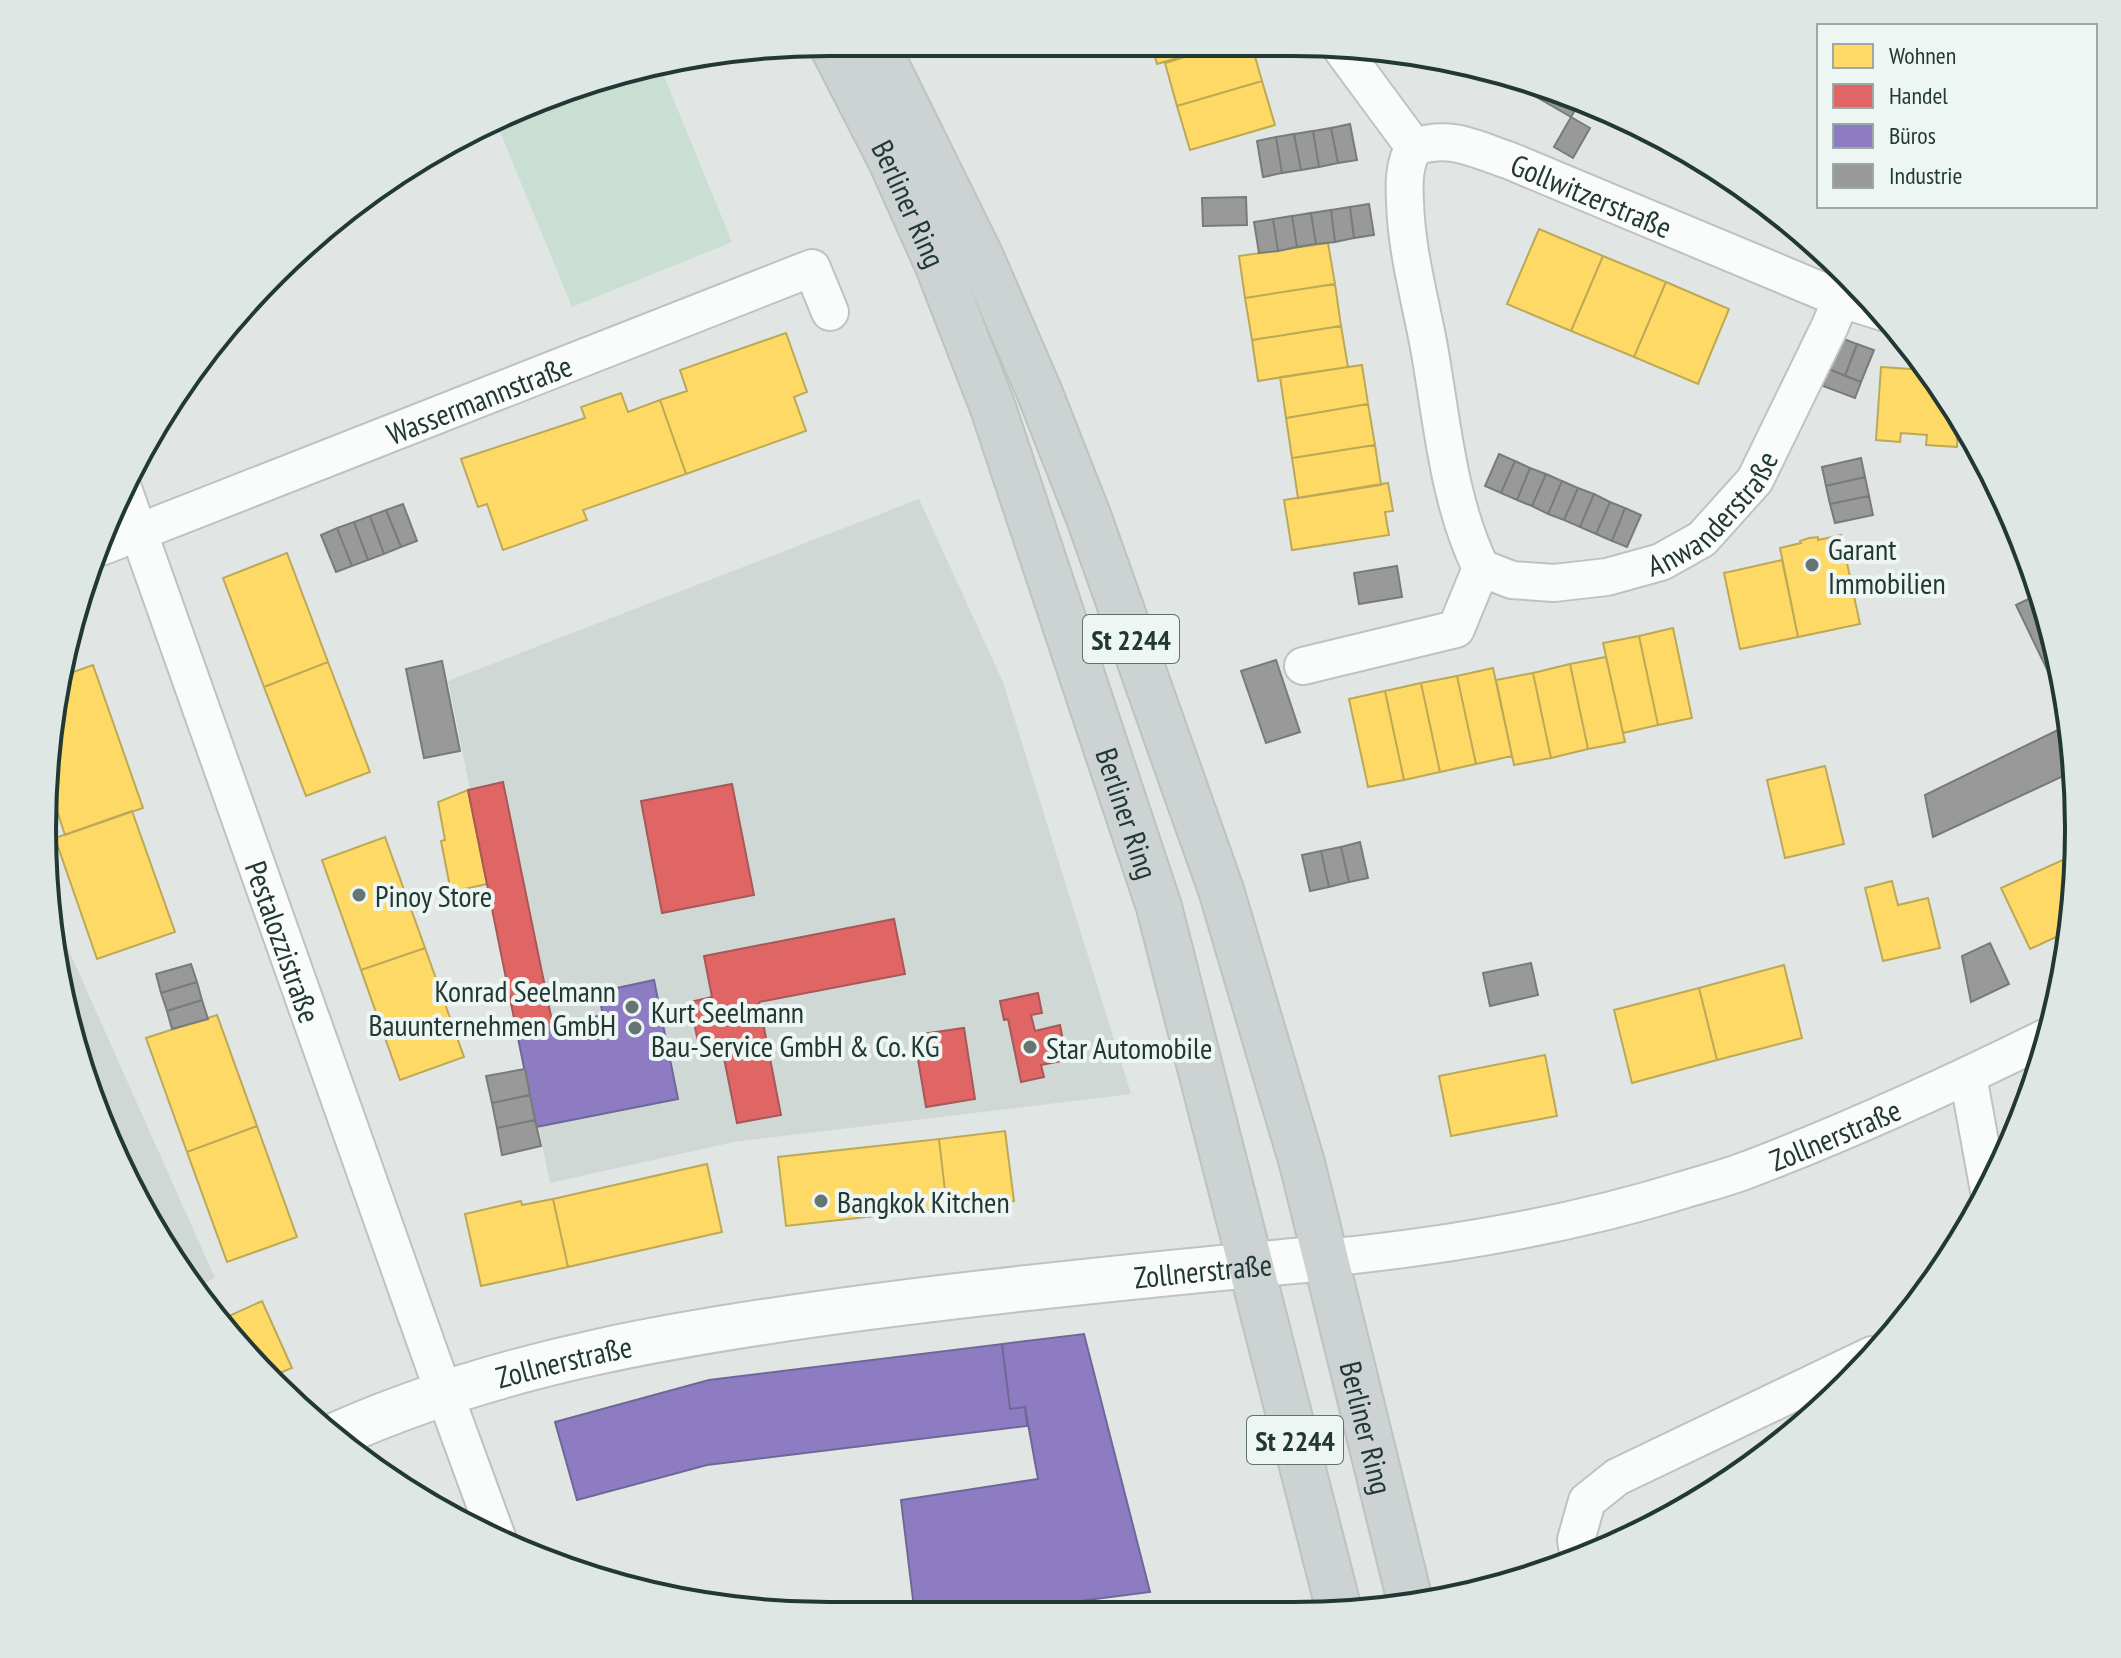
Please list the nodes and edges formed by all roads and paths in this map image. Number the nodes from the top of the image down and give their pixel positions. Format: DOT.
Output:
graph roads {
  1 [pos="837,56"];
  2 [pos="882,56"];
  3 [pos="1349,59"];
  4 [pos="1414,147"];
  5 [pos="1841,299"];
  6 [pos="1860,305"];
  7 [pos="830,312"];
  8 [pos="128,504"];
  9 [pos="139,533"];
  10 [pos="111,543"];
  11 [pos="1481,568"];
  12 [pos="1303,666"];
  13 [pos="2035,1043"];
  14 [pos="1968,1076"];
  15 [pos="1985,1170"];
  16 [pos="1326,1258"];
  17 [pos="1250,1265"];
  18 [pos="1848,1367"];
  19 [pos="445,1392"];
  20 [pos="345,1431"];
  21 [pos="492,1524"];
  22 [pos="1577,1547"];
  23 [pos="1408,1593"];
  24 [pos="1336,1600"];
  1 -- 17 [label="main road, Berliner Ring / St 2244"];
  2 -- 16 [label="main road, Berliner Ring / St 2244"];
  3 -- 4 [label="street"];
  4 -- 5 [label="street, Gollwitzerstraße"];
  4 -- 11 [label="street"];
  5 -- 6 [label="street, Gollwitzerstraße"];
  5 -- 11 [label="street, Anwanderstraße"];
  7 -- 9 [label="street, Wassermannstraße"];
  8 -- 9 [label="street, Pestalozzistraße"];
  9 -- 10 [label="street, Wassermannstraße"];
  9 -- 19 [label="street, Pestalozzistraße"];
  11 -- 12 [label="street"];
  13 -- 14 [label="street, Zollnerstraße"];
  14 -- 15 [label="street"];
  14 -- 16 [label="street, Zollnerstraße"];
  16 -- 17 [label="street, Zollnerstraße"];
  16 -- 23 [label="main road, Berliner Ring / St 2244"];
  17 -- 19 [label="street, Zollnerstraße"];
  17 -- 24 [label="main road, Berliner Ring / St 2244"];
  18 -- 22 [label="street"];
  19 -- 20 [label="street, Zollnerstraße"];
  19 -- 21 [label="street, Pestalozzistraße"];
}
